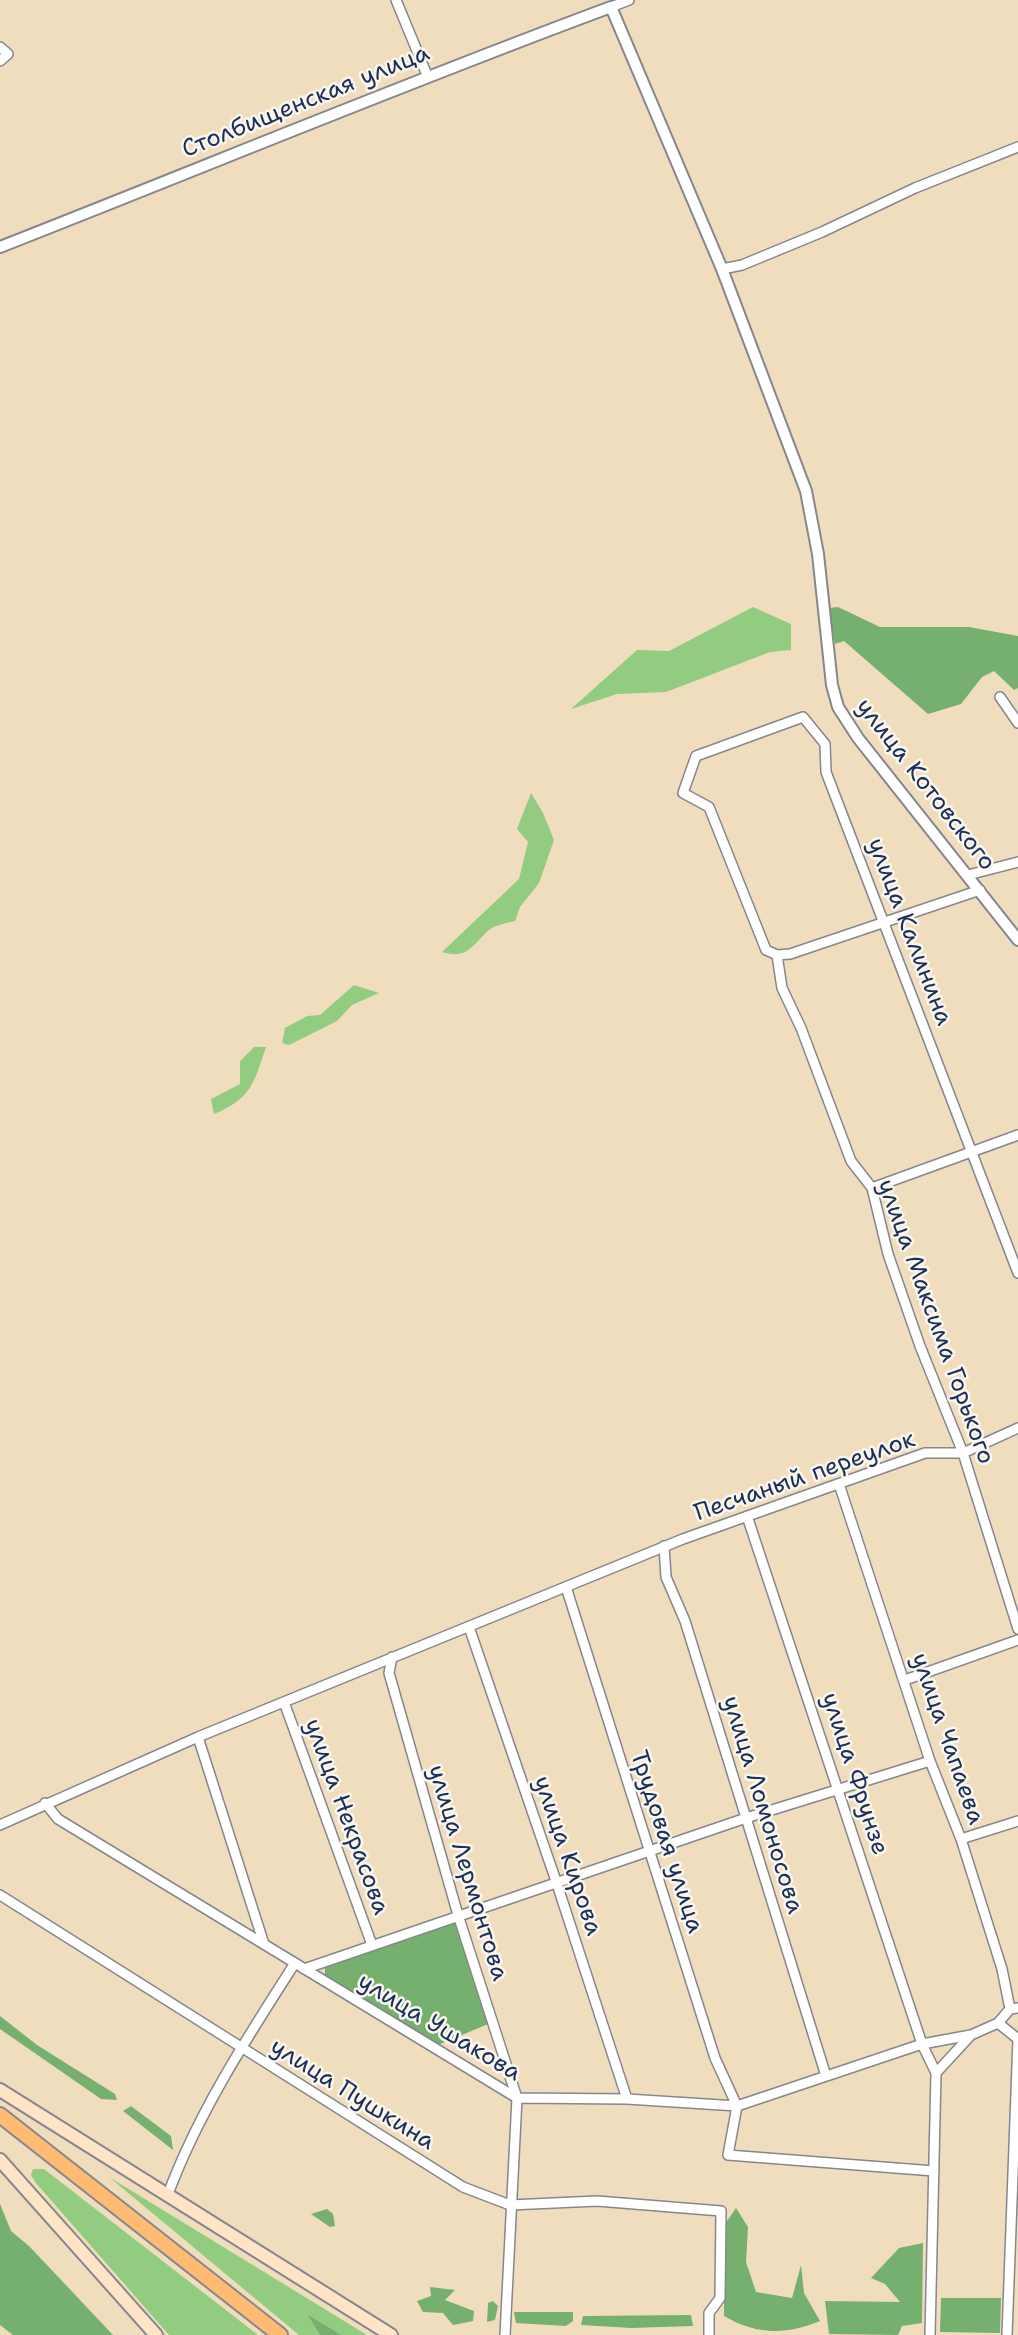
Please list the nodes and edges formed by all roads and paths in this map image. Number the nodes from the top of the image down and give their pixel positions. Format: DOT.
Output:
graph roads {
  1 [pos="396,0"];
  2 [pos="629,0"];
  3 [pos="611,6"];
  4 [pos="0,47"];
  5 [pos="0,61"];
  6 [pos="427,75"];
  7 [pos="1018,147"];
  8 [pos="0,247"];
  9 [pos="722,270"];
  10 [pos="1000,697"];
  11 [pos="1018,723"];
  12 [pos="1018,862"];
  13 [pos="968,875"];
  14 [pos="980,890"];
  15 [pos="885,922"];
  16 [pos="1018,940"];
  17 [pos="777,955"];
  18 [pos="1018,1135"];
  19 [pos="972,1151"];
  20 [pos="872,1188"];
  21 [pos="1018,1273"];
  22 [pos="1018,1428"];
  23 [pos="963,1453"];
  24 [pos="839,1484"];
  25 [pos="747,1516"];
  26 [pos="664,1546"];
  27 [pos="566,1587"];
  28 [pos="469,1627"];
  29 [pos="1018,1629"];
  30 [pos="1018,1640"];
  31 [pos="392,1657"];
  32 [pos="905,1680"];
  33 [pos="284,1702"];
  34 [pos="198,1737"];
  35 [pos="930,1760"];
  36 [pos="839,1788"];
  37 [pos="45,1803"];
  38 [pos="746,1818"];
  39 [pos="1018,1821"];
  40 [pos="0,1825"];
  41 [pos="961,1839"];
  42 [pos="649,1851"];
  43 [pos="556,1881"];
  44 [pos="0,1895"];
  45 [pos="458,1915"];
  46 [pos="264,1944"];
  47 [pos="372,1945"];
  48 [pos="300,1966"];
  49 [pos="1014,2008"];
  50 [pos="998,2023"];
  51 [pos="971,2035"];
  52 [pos="922,2044"];
  53 [pos="240,2048"];
  54 [pos="936,2073"];
  55 [pos="826,2076"];
  56 [pos="0,2090"];
  57 [pos="1017,2090"];
  58 [pos="517,2098"];
  59 [pos="627,2099"];
  60 [pos="737,2106"];
  61 [pos="0,2113"];
  62 [pos="0,2160"];
  63 [pos="934,2171"];
  64 [pos="168,2194"];
  65 [pos="510,2205"];
  66 [pos="156,2335"];
  67 [pos="280,2335"];
  68 [pos="391,2335"];
  69 [pos="505,2335"];
  70 [pos="709,2335"];
  71 [pos="930,2335"];
  72 [pos="1007,2335"];
  1 -- 6 [label="street"];
  2 -- 3 [label="street, Столбищенская улица"];
  3 -- 6 [label="street, Столбищенская улица"];
  3 -- 9 [label="street, улица Котовского"];
  4 -- 5 [label="street"];
  6 -- 8 [label="street, Столбищенская улица"];
  7 -- 9 [label="street"];
  9 -- 13 [label="street, улица Котовского"];
  10 -- 11 [label="street"];
  12 -- 13 [label="street"];
  13 -- 14 [label="street, улица Котовского"];
  14 -- 15 [label="street"];
  14 -- 16 [label="street, улица Котовского"];
  15 -- 17 [label="street"];
  15 -- 17 [label="street, улица Калинина"];
  15 -- 19 [label="street, улица Калинина"];
  17 -- 20 [label="street, улица Максима Горького"];
  18 -- 19 [label="street"];
  19 -- 20 [label="street"];
  19 -- 21 [label="street, улица Калинина"];
  20 -- 23 [label="street, улица Максима Горького"];
  22 -- 23 [label="street, Песчаный переулок"];
  23 -- 24 [label="street, Песчаный переулок"];
  23 -- 29 [label="street, улица Максима Горького"];
  24 -- 25 [label="street, Песчаный переулок"];
  24 -- 32 [label="street, улица Чапаева"];
  25 -- 26 [label="street, Песчаный переулок"];
  25 -- 36 [label="street, улица Фрунзе"];
  26 -- 27 [label="street, Песчаный переулок"];
  26 -- 38 [label="street, улица Ломоносова"];
  27 -- 28 [label="street, Песчаный переулок"];
  27 -- 42 [label="street, Трудовая улица"];
  28 -- 31 [label="street, Песчаный переулок"];
  28 -- 43 [label="street, улица Кирова"];
  30 -- 32 [label="street"];
  31 -- 33 [label="street, Песчаный переулок"];
  31 -- 45 [label="street, улица Лермонтова"];
  32 -- 35 [label="street, улица Чапаева"];
  33 -- 34 [label="street, Песчаный переулок"];
  33 -- 47 [label="street, улица Некрасова"];
  34 -- 37 [label="street, Песчаный переулок"];
  34 -- 46 [label="street"];
  35 -- 36 [label="street"];
  35 -- 41 [label="street, улица Чапаева"];
  36 -- 38 [label="street"];
  36 -- 52 [label="street, улица Фрунзе"];
  37 -- 40 [label="street, Песчаный переулок"];
  37 -- 46 [label="street, улица Ушакова"];
  38 -- 42 [label="street"];
  38 -- 55 [label="street, улица Ломоносова"];
  39 -- 41 [label="street"];
  41 -- 49 [label="street, улица Чапаева"];
  42 -- 43 [label="street"];
  42 -- 60 [label="street, Трудовая улица"];
  43 -- 45 [label="street"];
  43 -- 59 [label="street, улица Кирова"];
  44 -- 53 [label="street, улица Пушкина"];
  45 -- 47 [label="street"];
  45 -- 58 [label="street, улица Лермонтова"];
  46 -- 48 [label="street, улица Ушакова"];
  47 -- 48 [label="street"];
  48 -- 53 [label="street"];
  48 -- 58 [label="street, улица Ушакова"];
  49 -- 50 [label="street, улица Ушакова"];
  50 -- 51 [label="street, улица Ушакова"];
  50 -- 57 [label="street"];
  51 -- 52 [label="street, улица Ушакова"];
  51 -- 54 [label="street"];
  52 -- 54 [label="street, улица Фрунзе"];
  52 -- 55 [label="street, улица Ушакова"];
  53 -- 64 [label="street"];
  53 -- 65 [label="street, улица Пушкина"];
  54 -- 63 [label="street"];
  55 -- 60 [label="street, улица Ушакова"];
  56 -- 64 [label="main road"];
  57 -- 72 [label="street"];
  58 -- 59 [label="street, улица Ушакова"];
  58 -- 65 [label="street"];
  59 -- 60 [label="street, улица Ушакова"];
  60 -- 63 [label="street"];
  61 -- 67 [label="main road"];
  62 -- 66 [label="main road"];
  63 -- 71 [label="street"];
  64 -- 68 [label="main road"];
  65 -- 69 [label="street"];
  65 -- 70 [label="street, улица Пушкина"];
}
